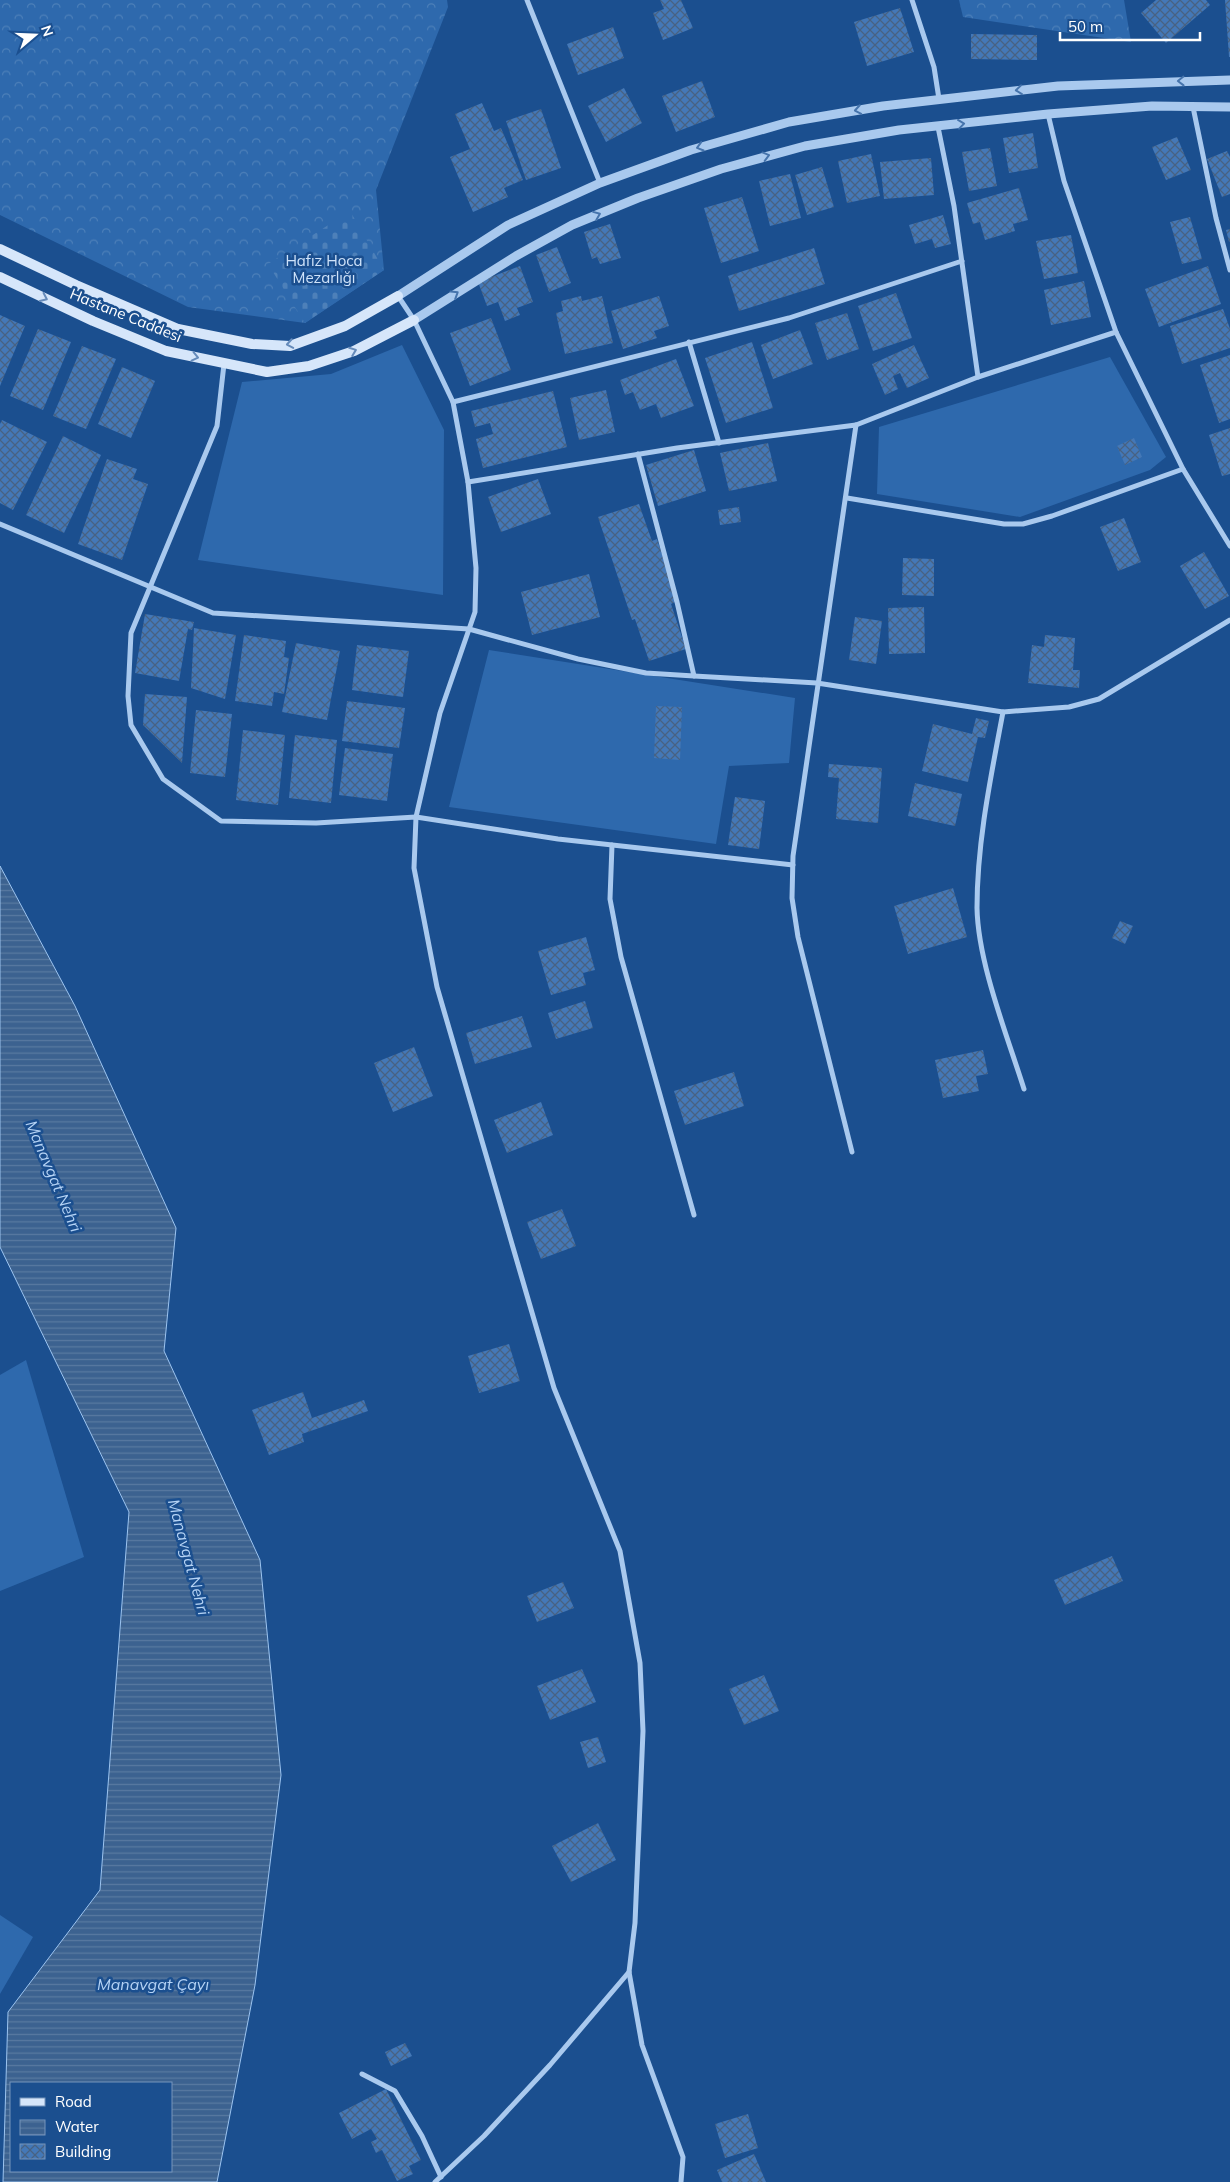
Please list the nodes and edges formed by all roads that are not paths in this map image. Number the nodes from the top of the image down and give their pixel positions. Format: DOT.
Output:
graph roads {
  1 [pos="529,0"];
  2 [pos="912,0"];
  3 [pos="1230,80"];
  4 [pos="939,99"];
  5 [pos="1193,106"];
  6 [pos="1230,107"];
  7 [pos="1048,114"];
  8 [pos="938,127"];
  9 [pos="600,183"];
  10 [pos="0,249"];
  11 [pos="962,261"];
  12 [pos="1230,270"];
  13 [pos="0,278"];
  14 [pos="398,296"];
  15 [pos="414,320"];
  16 [pos="1116,332"];
  17 [pos="689,342"];
  18 [pos="224,364"];
  19 [pos="978,377"];
  20 [pos="453,402"];
  21 [pos="856,425"];
  22 [pos="719,443"];
  23 [pos="638,454"];
  24 [pos="1183,469"];
  25 [pos="468,482"];
  26 [pos="847,498"];
  27 [pos="0,524"];
  28 [pos="1230,546"];
  29 [pos="149,588"];
  30 [pos="1230,620"];
  31 [pos="469,629"];
  32 [pos="694,676"];
  33 [pos="817,682"];
  34 [pos="1003,712"];
  35 [pos="416,817"];
  36 [pos="612,844"];
  37 [pos="793,865"];
  38 [pos="1024,1088"];
  39 [pos="852,1152"];
  40 [pos="694,1215"];
  41 [pos="629,1972"];
  42 [pos="362,2074"];
  43 [pos="441,2177"];
  44 [pos="434,2182"];
  45 [pos="681,2182"];
  1 -- 9 [label="street"];
  2 -- 4 [label="street"];
  3 -- 4 [label="street, one-way"];
  4 -- 9 [label="street, one-way"];
  5 -- 6 [label="street"];
  5 -- 7 [label="street"];
  5 -- 12 [label="street"];
  8 -- 7 [label="street, one-way"];
  7 -- 16 [label="street"];
  8 -- 11 [label="street"];
  15 -- 8 [label="street, one-way"];
  9 -- 14 [label="street"];
  14 -- 10 [label="main road, Hastane Caddesi, one-way"];
  11 -- 17 [label="street"];
  11 -- 19 [label="street"];
  13 -- 18 [label="main road, Hastane Caddesi, one-way"];
  14 -- 15 [label="street"];
  18 -- 15 [label="main road, Hastane Caddesi, one-way"];
  15 -- 20 [label="street"];
  16 -- 19 [label="street"];
  16 -- 24 [label="street"];
  17 -- 20 [label="street"];
  17 -- 22 [label="street"];
  18 -- 29 [label="street"];
  19 -- 21 [label="street"];
  20 -- 25 [label="street"];
  21 -- 22 [label="street"];
  21 -- 26 [label="street"];
  22 -- 23 [label="street"];
  23 -- 25 [label="street"];
  23 -- 32 [label="street"];
  24 -- 26 [label="street"];
  24 -- 28 [label="street"];
  25 -- 31 [label="street"];
  26 -- 33 [label="street"];
  27 -- 29 [label="street"];
  29 -- 31 [label="street"];
  29 -- 35 [label="street"];
  30 -- 34 [label="street"];
  31 -- 32 [label="street"];
  31 -- 35 [label="street"];
  32 -- 33 [label="street"];
  33 -- 34 [label="street"];
  33 -- 37 [label="street"];
  34 -- 38 [label="street"];
  35 -- 36 [label="street"];
  35 -- 41 [label="street"];
  36 -- 37 [label="street"];
  36 -- 40 [label="street"];
  37 -- 39 [label="street"];
  41 -- 43 [label="street"];
  41 -- 45 [label="street"];
  42 -- 43 [label="street"];
  43 -- 44 [label="street"];
}
